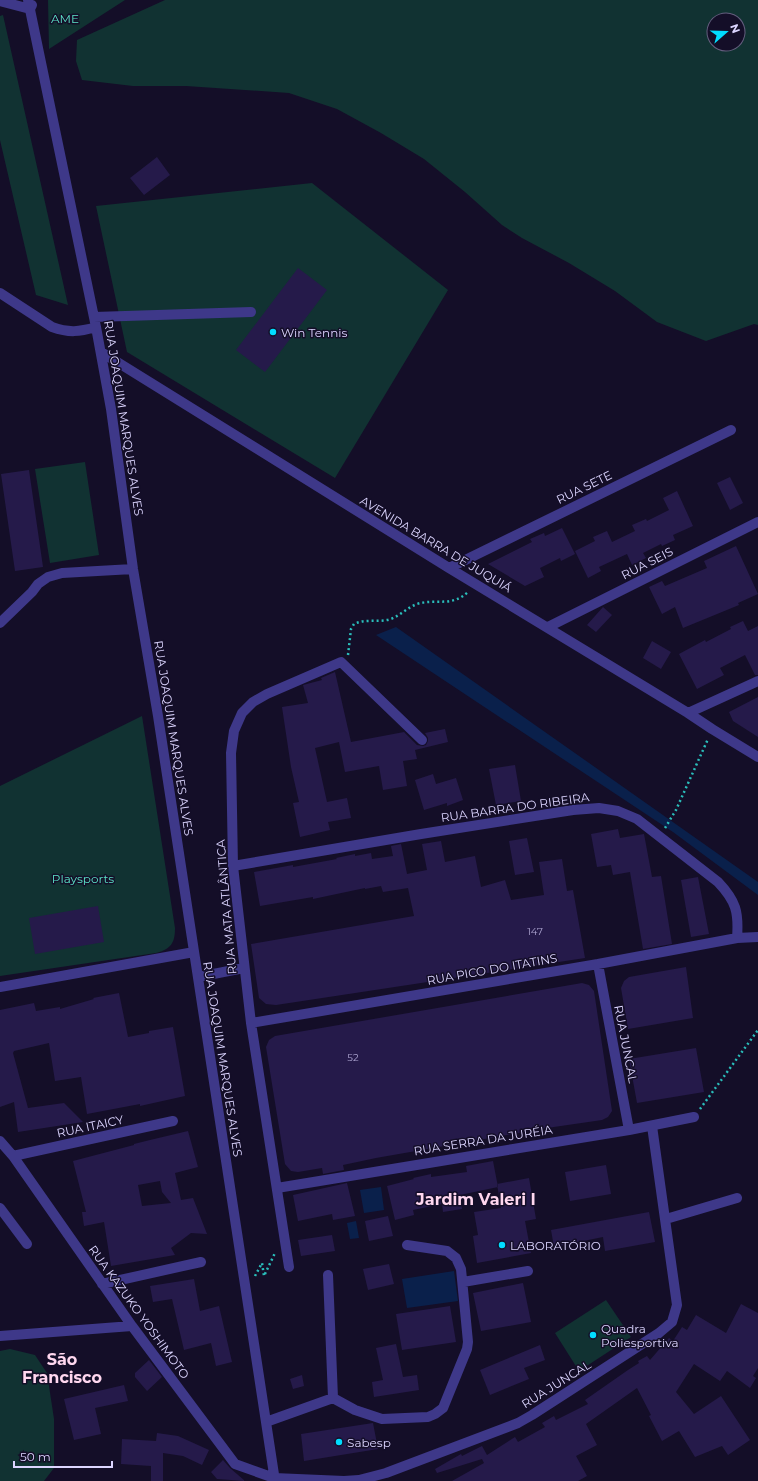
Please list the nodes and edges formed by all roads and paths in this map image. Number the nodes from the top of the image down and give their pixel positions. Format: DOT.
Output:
graph roads {
  1 [pos="0,1"];
  2 [pos="30,2"];
  3 [pos="0,294"];
  4 [pos="251,312"];
  5 [pos="95,322"];
  6 [pos="101,352"];
  7 [pos="731,430"];
  8 [pos="758,522"];
  9 [pos="133,568"];
  10 [pos="449,568"];
  11 [pos="476,584"];
  12 [pos="0,623"];
  13 [pos="548,627"];
  14 [pos="341,662"];
  15 [pos="758,681"];
  16 [pos="688,713"];
  17 [pos="712,729"];
  18 [pos="422,740"];
  19 [pos="758,757"];
  20 [pos="664,831"];
  21 [pos="233,866"];
  22 [pos="758,937"];
  23 [pos="737,938"];
  24 [pos="194,952"];
  25 [pos="598,964"];
  26 [pos="244,968"];
  27 [pos="198,977"];
  28 [pos="0,987"];
  29 [pos="251,1023"];
  30 [pos="758,1030"];
  31 [pos="694,1117"];
  32 [pos="173,1121"];
  33 [pos="652,1126"];
  34 [pos="629,1130"];
  35 [pos="0,1141"];
  36 [pos="13,1156"];
  37 [pos="277,1188"];
  38 [pos="737,1198"];
  39 [pos="0,1208"];
  40 [pos="666,1219"];
  41 [pos="283,1236"];
  42 [pos="27,1244"];
  43 [pos="407,1245"];
  44 [pos="201,1262"];
  45 [pos="289,1267"];
  46 [pos="528,1271"];
  47 [pos="328,1275"];
  48 [pos="463,1282"];
  49 [pos="102,1284"];
  50 [pos="246,1294"];
  51 [pos="132,1326"];
  52 [pos="0,1336"];
  53 [pos="333,1398"];
  54 [pos="266,1422"];
  55 [pos="387,1477"];
  56 [pos="274,1479"];
  1 -- 2 [label="street"];
  2 -- 5 [label="street, RUA JOAQUIM MARQUES ALVES"];
  3 -- 5 [label="street"];
  4 -- 5 [label="street"];
  5 -- 6 [label="street, RUA JOAQUIM MARQUES ALVES"];
  6 -- 9 [label="street, RUA JOAQUIM MARQUES ALVES"];
  6 -- 10 [label="street, AVENIDA BARRA DE JUQUIÁ"];
  7 -- 10 [label="street, RUA SETE"];
  8 -- 13 [label="street, RUA SEIS"];
  9 -- 12 [label="street"];
  9 -- 24 [label="street, RUA JOAQUIM MARQUES ALVES"];
  10 -- 11 [label="street, AVENIDA BARRA DE JUQUIÁ"];
  11 -- 13 [label="street, AVENIDA BARRA DE JUQUIÁ"];
  11 -- 14 [label="path"];
  13 -- 16 [label="street, AVENIDA BARRA DE JUQUIÁ"];
  14 -- 18 [label="street"];
  14 -- 21 [label="street, RUA MATA ATLÂNTICA"];
  15 -- 16 [label="street"];
  16 -- 17 [label="street, AVENIDA BARRA DE JUQUIÁ"];
  17 -- 19 [label="street, AVENIDA BARRA DE JUQUIÁ"];
  17 -- 20 [label="path"];
  21 -- 23 [label="street, RUA BARRA DO RIBEIRA"];
  21 -- 26 [label="street, RUA MATA ATLÂNTICA"];
  22 -- 23 [label="street, RUA PICO DO ITATINS"];
  23 -- 25 [label="street, RUA PICO DO ITATINS"];
  24 -- 27 [label="street, RUA JOAQUIM MARQUES ALVES"];
  24 -- 28 [label="street"];
  25 -- 29 [label="street, RUA PICO DO ITATINS"];
  25 -- 34 [label="street, RUA JUNCAL"];
  26 -- 27 [label="street"];
  26 -- 29 [label="street, RUA MATA ATLÂNTICA"];
  27 -- 50 [label="street, RUA JOAQUIM MARQUES ALVES"];
  29 -- 37 [label="street, RUA MATA ATLÂNTICA"];
  30 -- 31 [label="path"];
  31 -- 33 [label="street, RUA SERRA DA JURÉIA"];
  32 -- 36 [label="street, RUA ITAICY"];
  33 -- 34 [label="street, RUA SERRA DA JURÉIA"];
  33 -- 40 [label="street, RUA JUNCAL"];
  34 -- 37 [label="street, RUA SERRA DA JURÉIA"];
  35 -- 36 [label="street, RUA KAZUKO YOSHIMOTO"];
  36 -- 49 [label="street, RUA KAZUKO YOSHIMOTO"];
  37 -- 41 [label="street, RUA MATA ATLÂNTICA"];
  38 -- 40 [label="street"];
  39 -- 42 [label="street"];
  40 -- 55 [label="street, RUA JUNCAL"];
  41 -- 45 [label="street, RUA MATA ATLÂNTICA"];
  41 -- 50 [label="path"];
  43 -- 48 [label="street"];
  44 -- 49 [label="street"];
  46 -- 48 [label="street"];
  47 -- 53 [label="street"];
  48 -- 53 [label="street"];
  49 -- 51 [label="street, RUA KAZUKO YOSHIMOTO"];
  50 -- 54 [label="street, RUA JOAQUIM MARQUES ALVES"];
  51 -- 52 [label="street"];
  51 -- 56 [label="street, RUA KAZUKO YOSHIMOTO"];
  53 -- 54 [label="street"];
  54 -- 56 [label="street, RUA JOAQUIM MARQUES ALVES"];
  55 -- 56 [label="street, RUA JUNCAL"];
}
